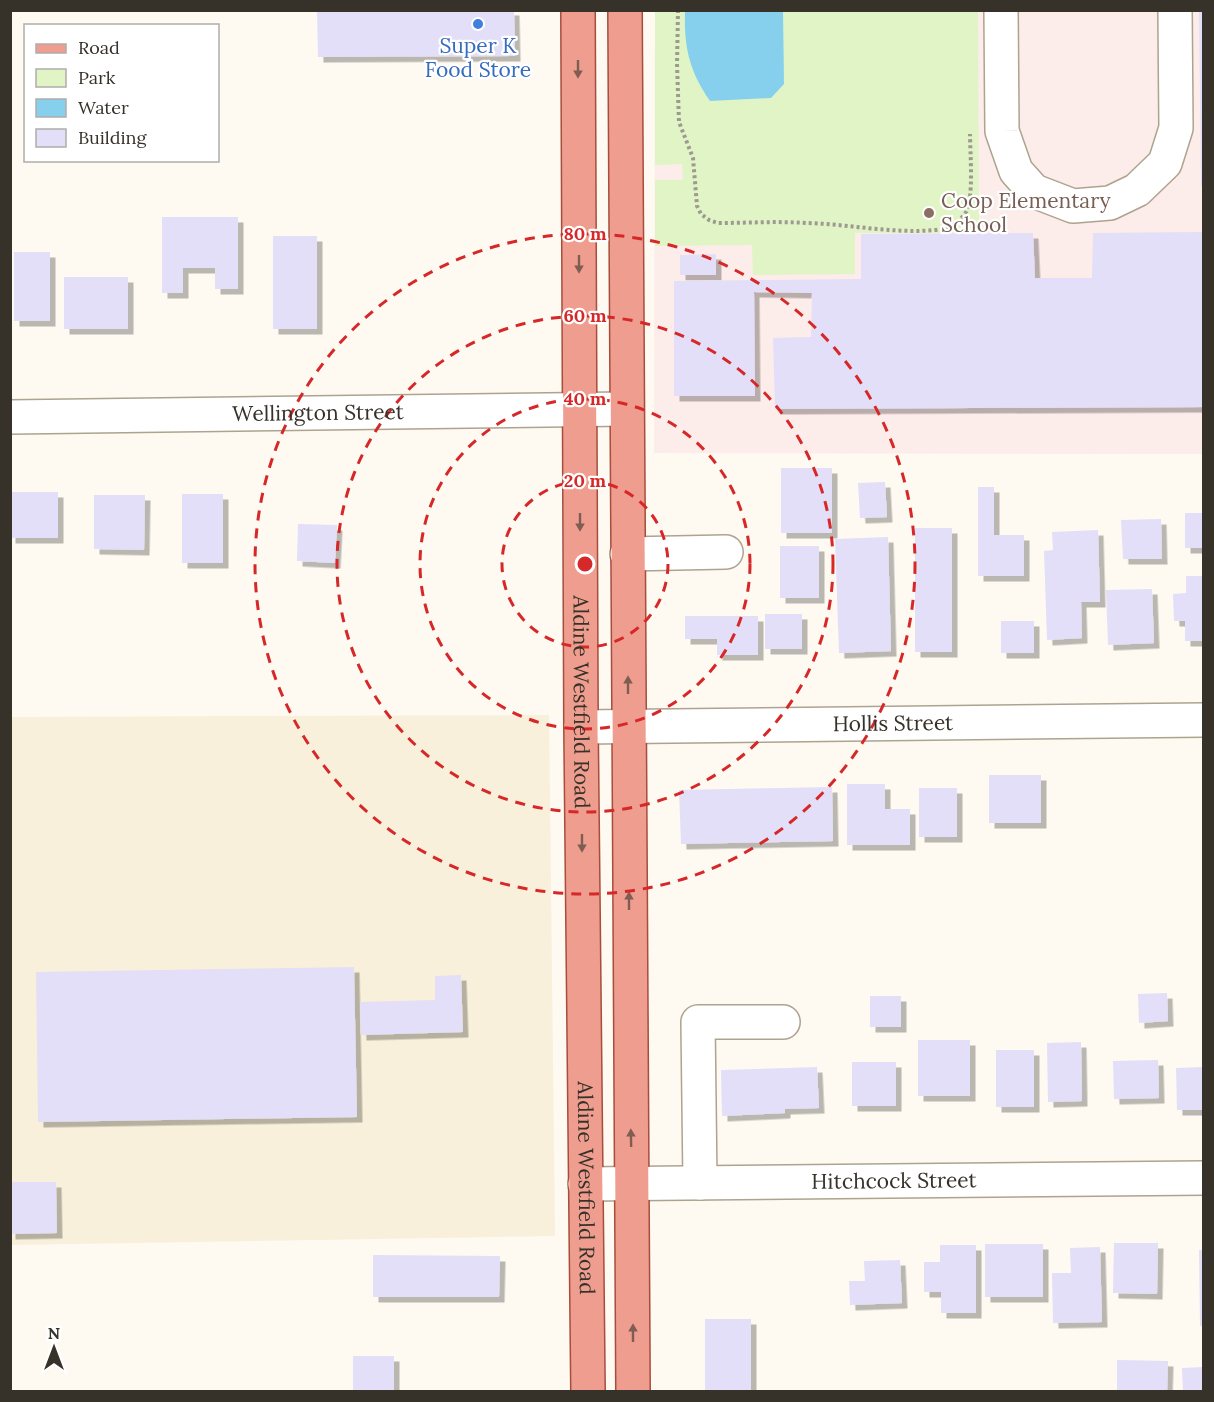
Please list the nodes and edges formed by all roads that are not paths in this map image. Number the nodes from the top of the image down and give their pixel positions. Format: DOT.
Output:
graph roads {
  1 [pos="578,10"];
  2 [pos="625,10"];
  3 [pos="1001,10"];
  4 [pos="1175,10"];
  5 [pos="626,409"];
  6 [pos="580,410"];
  7 [pos="10,417"];
  8 [pos="726,552"];
  9 [pos="627,554"];
  10 [pos="1203,720"];
  11 [pos="628,726"];
  12 [pos="581,727"];
  13 [pos="629,933"];
  14 [pos="583,934"];
  15 [pos="783,1022"];
  16 [pos="1203,1178"];
  17 [pos="632,1183"];
  18 [pos="700,1183"];
  19 [pos="585,1184"];
  20 [pos="588,1392"];
  21 [pos="633,1392"];
  1 -- 6 [label="main road, Aldine Westfield Road, one-way"];
  2 -- 5 [label="main road"];
  3 -- 4 [label="street"];
  5 -- 6 [label="street, Wellington Street"];
  5 -- 9 [label="main road"];
  6 -- 7 [label="street, Wellington Street"];
  6 -- 12 [label="main road, Aldine Westfield Road, one-way"];
  8 -- 9 [label="street"];
  11 -- 9 [label="main road, one-way"];
  10 -- 11 [label="street, Hollis Street"];
  11 -- 12 [label="street, Hollis Street"];
  13 -- 11 [label="main road, one-way"];
  12 -- 14 [label="main road, Aldine Westfield Road, one-way"];
  13 -- 14 [label="main road"];
  17 -- 13 [label="main road, one-way"];
  14 -- 19 [label="main road, Aldine Westfield Road"];
  15 -- 18 [label="street"];
  16 -- 18 [label="street, Hitchcock Street"];
  17 -- 18 [label="street, Hitchcock Street"];
  17 -- 19 [label="street, Hitchcock Street"];
  21 -- 17 [label="main road, one-way"];
  19 -- 20 [label="main road, Aldine Westfield Road"];
}
